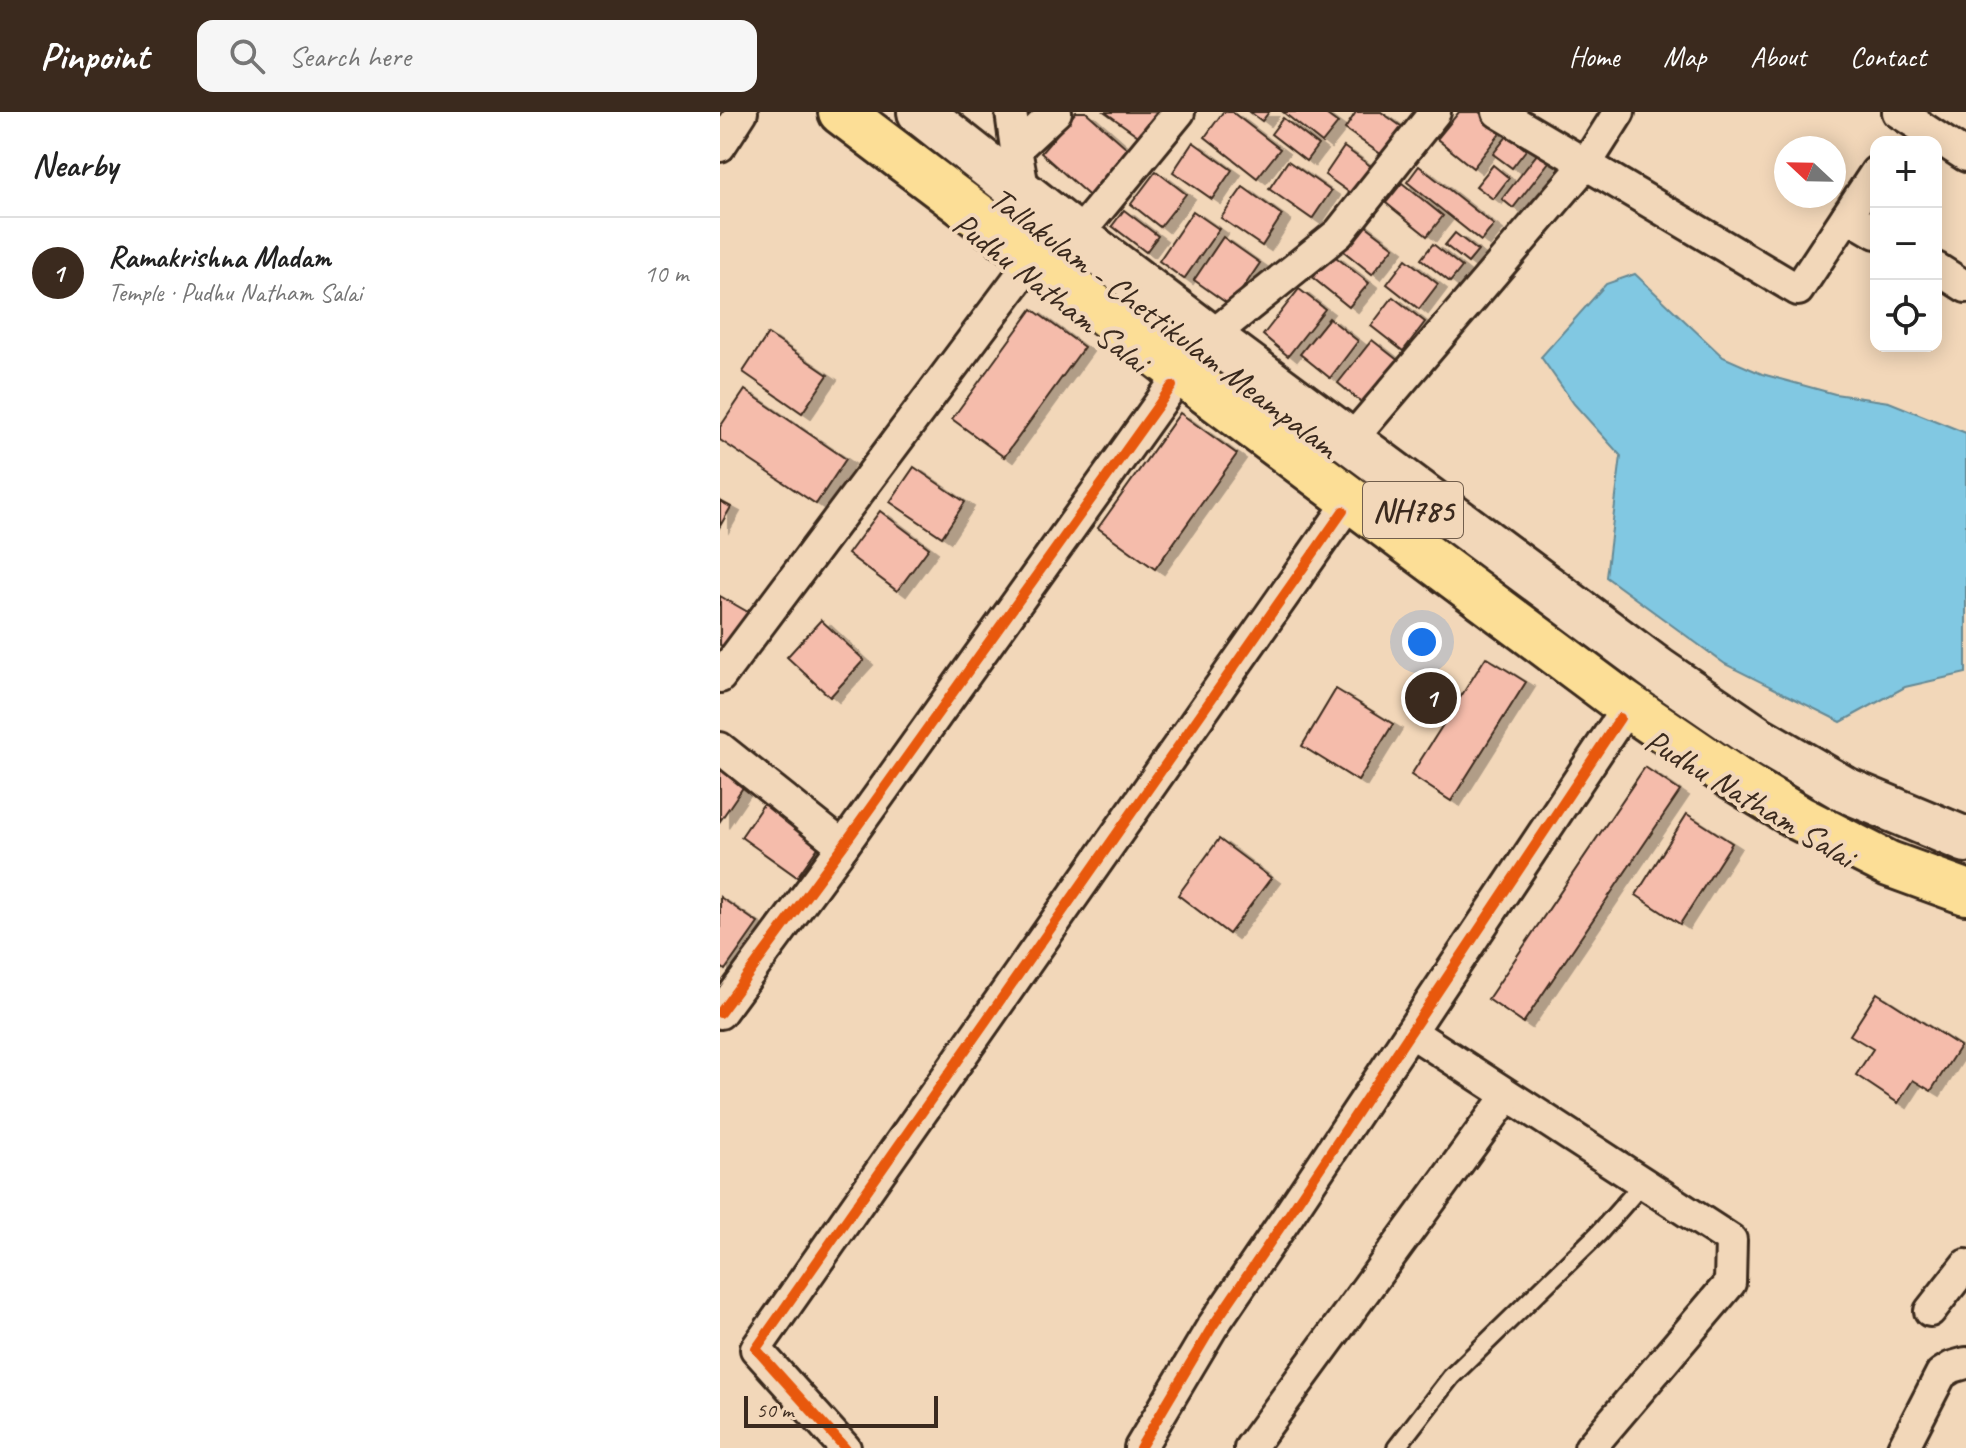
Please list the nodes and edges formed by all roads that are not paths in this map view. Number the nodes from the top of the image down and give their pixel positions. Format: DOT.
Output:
graph roads {
  1 [pos="742,112"];
  2 [pos="820,112"];
  3 [pos="841,112"];
  4 [pos="888,112"];
  5 [pos="920,112"];
  6 [pos="1011,112"];
  7 [pos="1056,112"];
  8 [pos="1179,112"];
  9 [pos="1435,112"];
  10 [pos="1498,112"];
  11 [pos="1619,112"];
  12 [pos="1905,121"];
  13 [pos="720,146"];
  14 [pos="1016,149"];
  15 [pos="1966,156"];
  16 [pos="1586,164"];
  17 [pos="1870,181"];
  18 [pos="1024,193"];
  19 [pos="1847,216"];
  20 [pos="1870,229"];
  21 [pos="1077,236"];
  22 [pos="1024,271"];
  23 [pos="1942,272"];
  24 [pos="1966,287"];
  25 [pos="1210,337"];
  26 [pos="1172,386"];
  27 [pos="1351,440"];
  28 [pos="1343,511"];
  29 [pos="720,677"];
  30 [pos="1620,718"];
  31 [pos="720,748"];
  32 [pos="1966,840"];
  33 [pos="843,846"];
  34 [pos="1966,862"];
  35 [pos="1966,892"];
  36 [pos="1966,910"];
  37 [pos="720,1013"];
  38 [pos="1411,1032"];
  39 [pos="1507,1096"];
  40 [pos="1643,1183"];
  41 [pos="1966,1265"];
  42 [pos="1930,1311"];
  43 [pos="1966,1363"];
  44 [pos="845,1448"];
  45 [pos="1140,1448"];
  46 [pos="1250,1448"];
  47 [pos="1396,1448"];
  48 [pos="1590,1448"];
  49 [pos="1903,1448"];
  1 -- 13 [label="street"];
  2 -- 22 [label="main road, Pudhu Natham Salai"];
  3 -- 35 [label="highway, Tallakulam - Chettikulam Meampalam / NH785"];
  4 -- 34 [label="highway, Tallakulam - Chettikulam Meampalam / NH785"];
  5 -- 18 [label="main road, Pudhu Natham Salai"];
  6 -- 14 [label="street"];
  7 -- 14 [label="street"];
  8 -- 21 [label="street"];
  9 -- 25 [label="street"];
  10 -- 16 [label="street"];
  11 -- 16 [label="street"];
  12 -- 15 [label="street"];
  14 -- 18 [label="street"];
  16 -- 19 [label="street"];
  16 -- 27 [label="street"];
  17 -- 19 [label="street"];
  18 -- 21 [label="main road, Pudhu Natham Salai"];
  19 -- 20 [label="street"];
  21 -- 25 [label="main road, Pudhu Natham Salai"];
  22 -- 26 [label="main road, Pudhu Natham Salai"];
  22 -- 29 [label="street"];
  23 -- 24 [label="street"];
  25 -- 27 [label="main road, Pudhu Natham Salai"];
  26 -- 28 [label="main road, Pudhu Natham Salai"];
  26 -- 33 [label="street"];
  27 -- 32 [label="main road, Pudhu Natham Salai"];
  28 -- 30 [label="main road, Pudhu Natham Salai"];
  28 -- 44 [label="street"];
  30 -- 36 [label="main road, Pudhu Natham Salai"];
  30 -- 38 [label="street"];
  31 -- 33 [label="street"];
  33 -- 37 [label="street"];
  38 -- 39 [label="street"];
  38 -- 45 [label="street"];
  39 -- 40 [label="street"];
  39 -- 46 [label="street"];
  40 -- 47 [label="lane"];
  40 -- 48 [label="street"];
  41 -- 42 [label="street"];
  43 -- 49 [label="street"];
}
